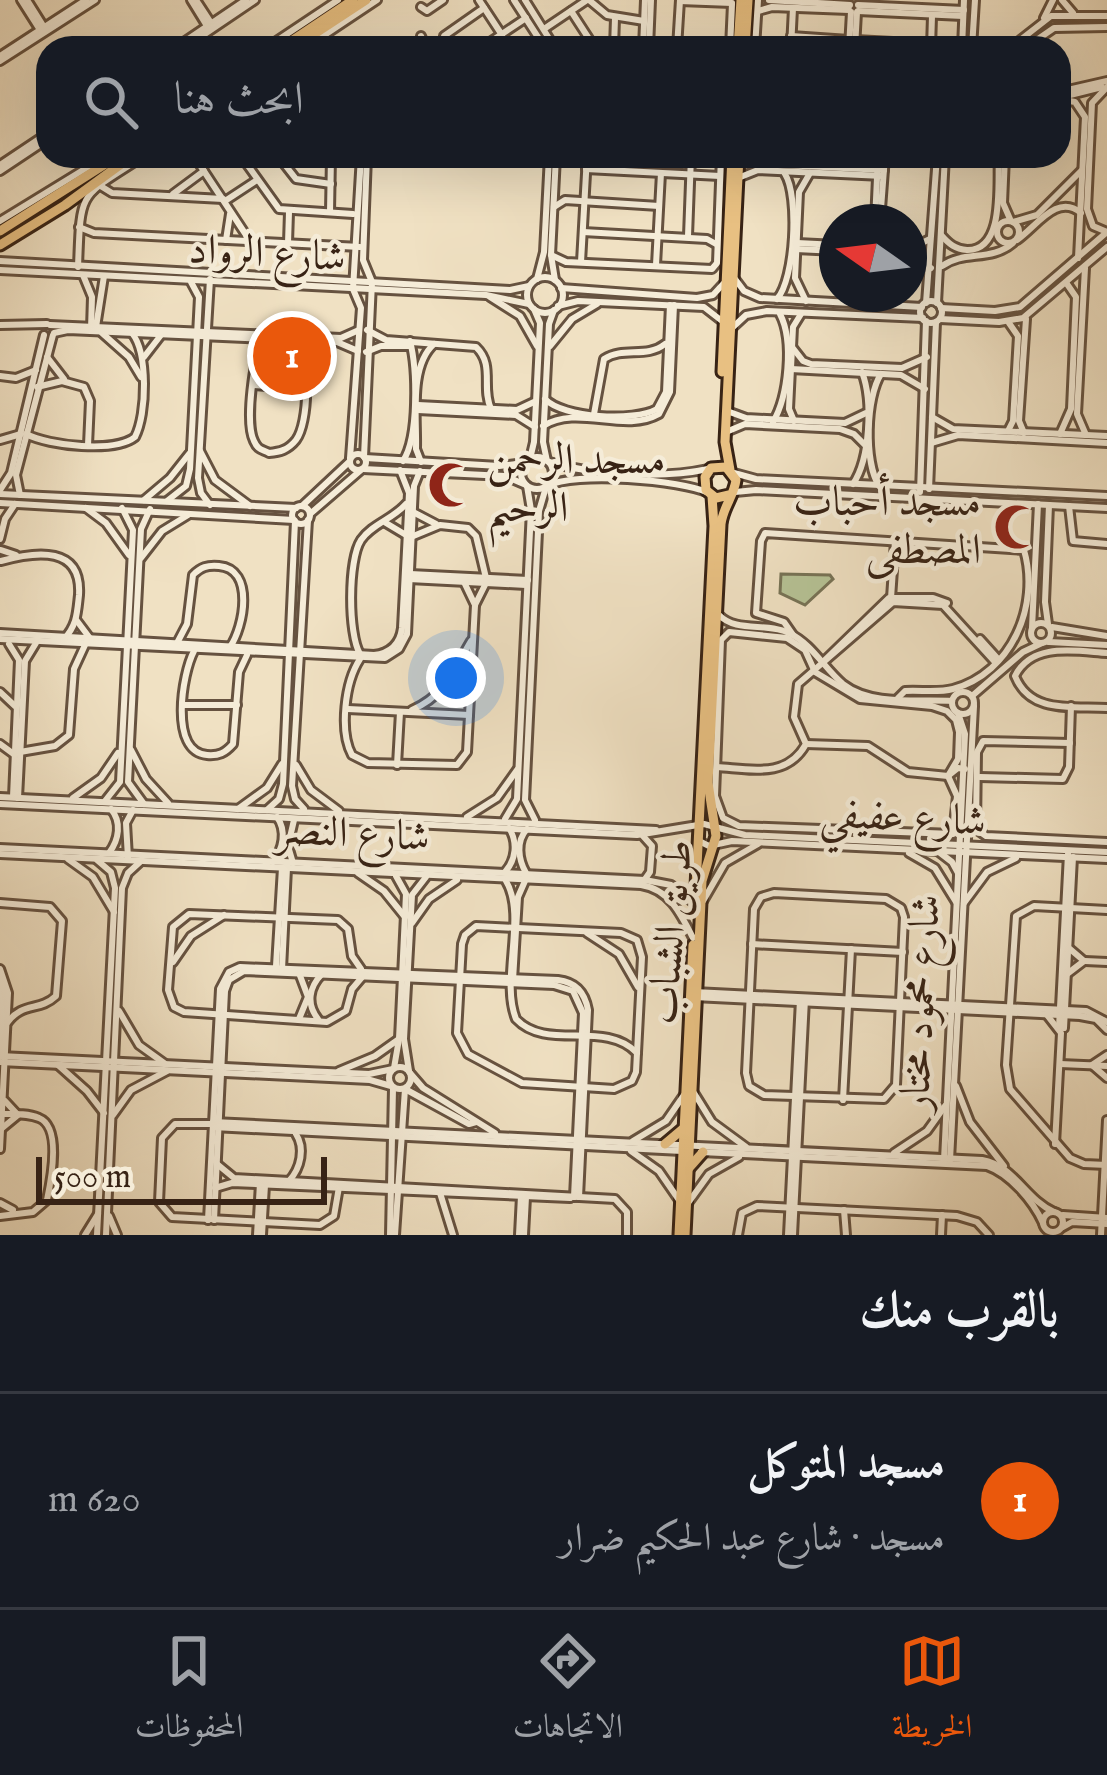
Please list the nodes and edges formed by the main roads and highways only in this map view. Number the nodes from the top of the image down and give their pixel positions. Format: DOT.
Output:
graph roads {
  1 [pos="353,0"];
  2 [pos="366,0"];
  3 [pos="738,1"];
  4 [pos="299,36"];
  5 [pos="314,36"];
  6 [pos="737,36"];
  7 [pos="738,36"];
  8 [pos="96,168"];
  9 [pos="115,168"];
  10 [pos="737,168"];
  11 [pos="738,168"];
  12 [pos="38,208"];
  13 [pos="49,215"];
  14 [pos="0,230"];
  15 [pos="0,244"];
  16 [pos="730,277"];
  17 [pos="728,328"];
  18 [pos="712,468"];
  19 [pos="731,470"];
  20 [pos="730,494"];
  21 [pos="710,495"];
  22 [pos="698,904"];
  23 [pos="694,994"];
  24 [pos="687,1127"];
  25 [pos="685,1168"];
  26 [pos="682,1235"];
  1 -- 4 [label="main road"];
  2 -- 5 [label="main road"];
  3 -- 6 [label="main road"];
  3 -- 7 [label="main road"];
  8 -- 12 [label="main road"];
  9 -- 13 [label="main road"];
  10 -- 16 [label="main road"];
  11 -- 16 [label="main road"];
  12 -- 13 [label="main road"];
  12 -- 14 [label="main road"];
  13 -- 15 [label="main road"];
  16 -- 17 [label="main road"];
  17 -- 18 [label="main road"];
  17 -- 19 [label="main road"];
  18 -- 19 [label="main road"];
  18 -- 21 [label="main road"];
  19 -- 20 [label="main road"];
  20 -- 21 [label="main road"];
  20 -- 22 [label="main road, طريق الشباب"];
  21 -- 22 [label="main road, طريق الشباب"];
  22 -- 23 [label="main road, طريق الشباب"];
  22 -- 23 [label="main road, طريق الشباب"];
  23 -- 24 [label="main road, طريق الشباب"];
  24 -- 25 [label="main road, طريق الشباب"];
  24 -- 25 [label="main road"];
  24 -- 25 [label="main road"];
  25 -- 26 [label="main road, طريق الشباب"];
}
